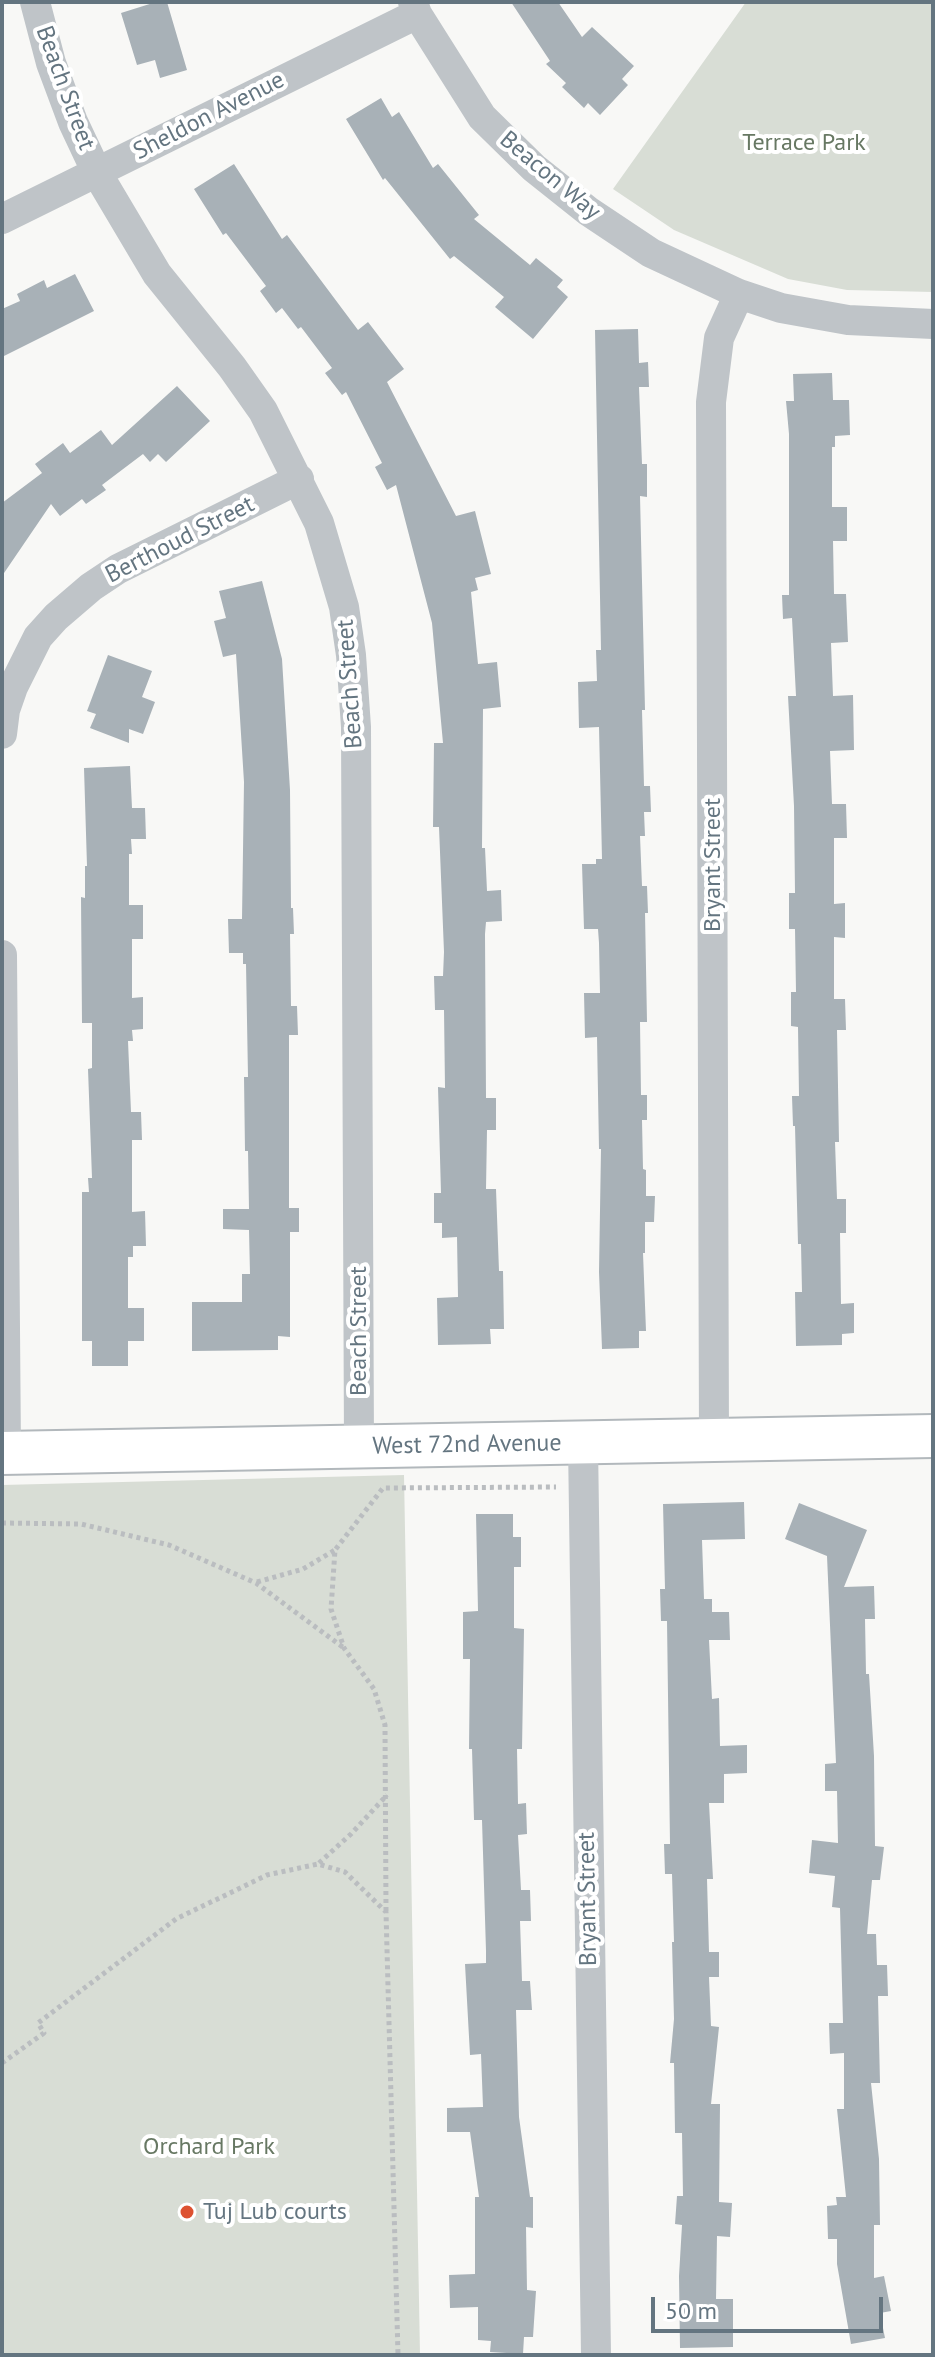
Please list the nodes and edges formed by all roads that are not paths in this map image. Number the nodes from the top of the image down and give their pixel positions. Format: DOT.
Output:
graph roads {
  1 [pos="35,2"];
  2 [pos="415,8"];
  3 [pos="97,173"];
  4 [pos="2,219"];
  5 [pos="739,294"];
  6 [pos="933,324"];
  7 [pos="299,479"];
  8 [pos="2,734"];
  9 [pos="2,955"];
  10 [pos="933,1436"];
  11 [pos="714,1440"];
  12 [pos="583,1443"];
  13 [pos="359,1446"];
  14 [pos="4,1453"];
  15 [pos="596,2355"];
  1 -- 3 [label="street, Beach Street"];
  2 -- 3 [label="street, Sheldon Avenue"];
  2 -- 5 [label="street, Beacon Way"];
  3 -- 4 [label="street, Sheldon Avenue"];
  3 -- 7 [label="street, Beach Street"];
  5 -- 6 [label="street, Beacon Way"];
  5 -- 11 [label="street, Bryant Street"];
  7 -- 8 [label="street, Berthoud Street"];
  7 -- 13 [label="street, Beach Street"];
  9 -- 14 [label="street"];
  10 -- 11 [label="main road, West 72nd Avenue"];
  11 -- 12 [label="main road, West 72nd Avenue"];
  12 -- 13 [label="main road, West 72nd Avenue"];
  12 -- 15 [label="street, Bryant Street"];
  13 -- 14 [label="main road, West 72nd Avenue"];
}
